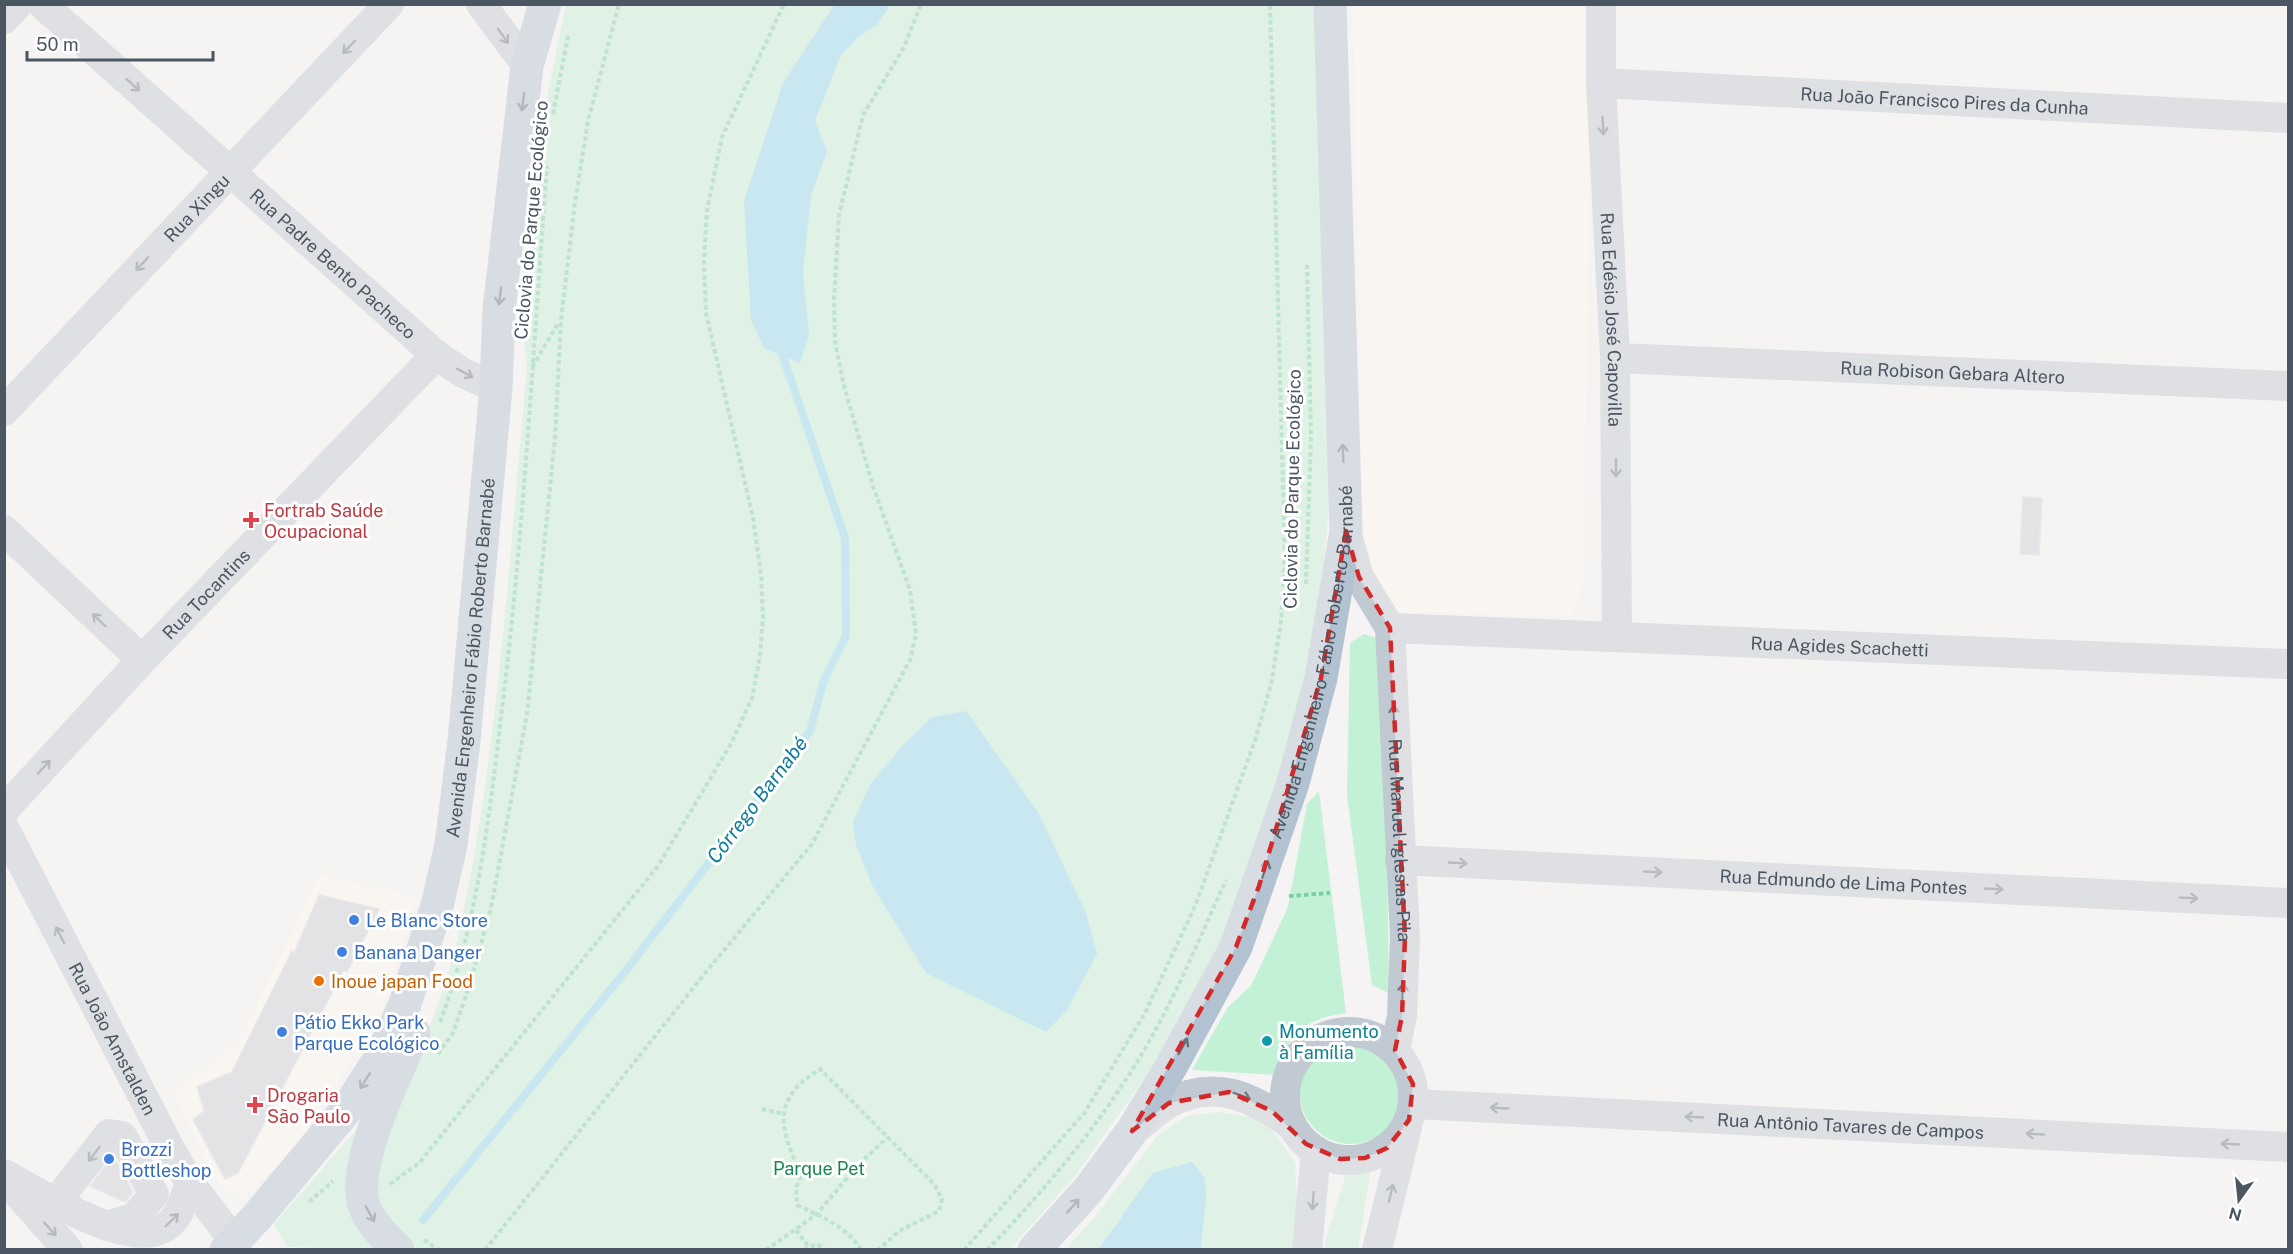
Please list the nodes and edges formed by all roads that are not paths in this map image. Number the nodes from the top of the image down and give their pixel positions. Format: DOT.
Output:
graph roads {
  1 [pos="18,4"];
  2 [pos="42,4"];
  3 [pos="389,4"];
  4 [pos="482,4"];
  5 [pos="545,4"];
  6 [pos="1330,4"];
  7 [pos="1601,4"];
  8 [pos="4,19"];
  9 [pos="527,66"];
  10 [pos="1601,83"];
  11 [pos="2289,118"];
  12 [pos="231,171"];
  13 [pos="436,356"];
  14 [pos="1615,358"];
  15 [pos="2289,386"];
  16 [pos="495,388"];
  17 [pos="4,411"];
  18 [pos="4,530"];
  19 [pos="1346,531"];
  20 [pos="1390,628"];
  21 [pos="1617,636"];
  22 [pos="142,660"];
  23 [pos="2289,664"];
  24 [pos="4,810"];
  25 [pos="454,826"];
  26 [pos="4,828"];
  27 [pos="1400,860"];
  28 [pos="2289,903"];
  29 [pos="1395,1050"];
  30 [pos="1411,1112"];
  31 [pos="1291,1125"];
  32 [pos="1132,1131"];
  33 [pos="2289,1147"];
  34 [pos="1316,1151"];
  35 [pos="4,1176"];
  36 [pos="190,1183"];
  37 [pos="56,1202"];
  38 [pos="107,1226"];
  39 [pos="239,1247"];
  40 [pos="68,1250"];
  41 [pos="398,1250"];
  42 [pos="1034,1250"];
  43 [pos="1307,1250"];
  44 [pos="1377,1250"];
  1 -- 8 [label="street"];
  2 -- 12 [label="street, Rua Padre Bento Pacheco, one-way"];
  3 -- 12 [label="street, Rua Xingu, one-way"];
  4 -- 9 [label="street, one-way"];
  5 -- 9 [label="main road, Avenida Engenheiro Fábio Roberto Barnabé"];
  19 -- 6 [label="main road, Avenida Engenheiro Fábio Roberto Barnabé, one-way"];
  7 -- 10 [label="street, Rua Edésio José Capovilla"];
  9 -- 16 [label="main road, Avenida Engenheiro Fábio Roberto Barnabé, one-way"];
  10 -- 11 [label="street, Rua João Francisco Pires da Cunha"];
  10 -- 14 [label="street, Rua Edésio José Capovilla, one-way"];
  12 -- 13 [label="street, Rua Padre Bento Pacheco"];
  12 -- 17 [label="street, Rua Xingu, one-way"];
  13 -- 16 [label="street, Rua Padre Bento Pacheco, one-way"];
  13 -- 22 [label="street, Rua Tocantins"];
  14 -- 15 [label="street, Rua Robison Gebara Altero"];
  14 -- 21 [label="street, Rua Edésio José Capovilla, one-way"];
  16 -- 25 [label="main road, Avenida Engenheiro Fábio Roberto Barnabé"];
  22 -- 18 [label="street, one-way"];
  19 -- 20 [label="street"];
  32 -- 19 [label="main road, Avenida Engenheiro Fábio Roberto Barnabé, one-way"];
  20 -- 21 [label="street, Rua Agides Scachetti"];
  27 -- 20 [label="street, Rua Manuel Iglesias Pila, one-way"];
  21 -- 23 [label="street, Rua Agides Scachetti"];
  24 -- 22 [label="street, Rua Tocantins, one-way"];
  25 -- 39 [label="main road, Avenida Engenheiro Fábio Roberto Barnabé, one-way"];
  25 -- 41 [label="main road, one-way"];
  36 -- 26 [label="street, Rua João Amstalden, one-way"];
  27 -- 28 [label="street, Rua Edmundo de Lima Pontes, one-way"];
  29 -- 27 [label="street, Rua Manuel Iglesias Pila, one-way"];
  29 -- 30 [label="street"];
  29 -- 31 [label="street"];
  33 -- 30 [label="street, Rua Antônio Tavares de Campos, one-way"];
  30 -- 34 [label="street"];
  44 -- 30 [label="street, one-way"];
  32 -- 31 [label="street, one-way"];
  31 -- 34 [label="street"];
  42 -- 32 [label="main road, Avenida Engenheiro Fábio Roberto Barnabé, one-way"];
  34 -- 43 [label="street, one-way"];
  35 -- 37 [label="street"];
  35 -- 40 [label="street, one-way"];
  38 -- 36 [label="street, one-way"];
  36 -- 39 [label="street, Rua João Amstalden"];
  37 -- 38 [label="street"];
  38 -- 37 [label="street, one-way"];
}
